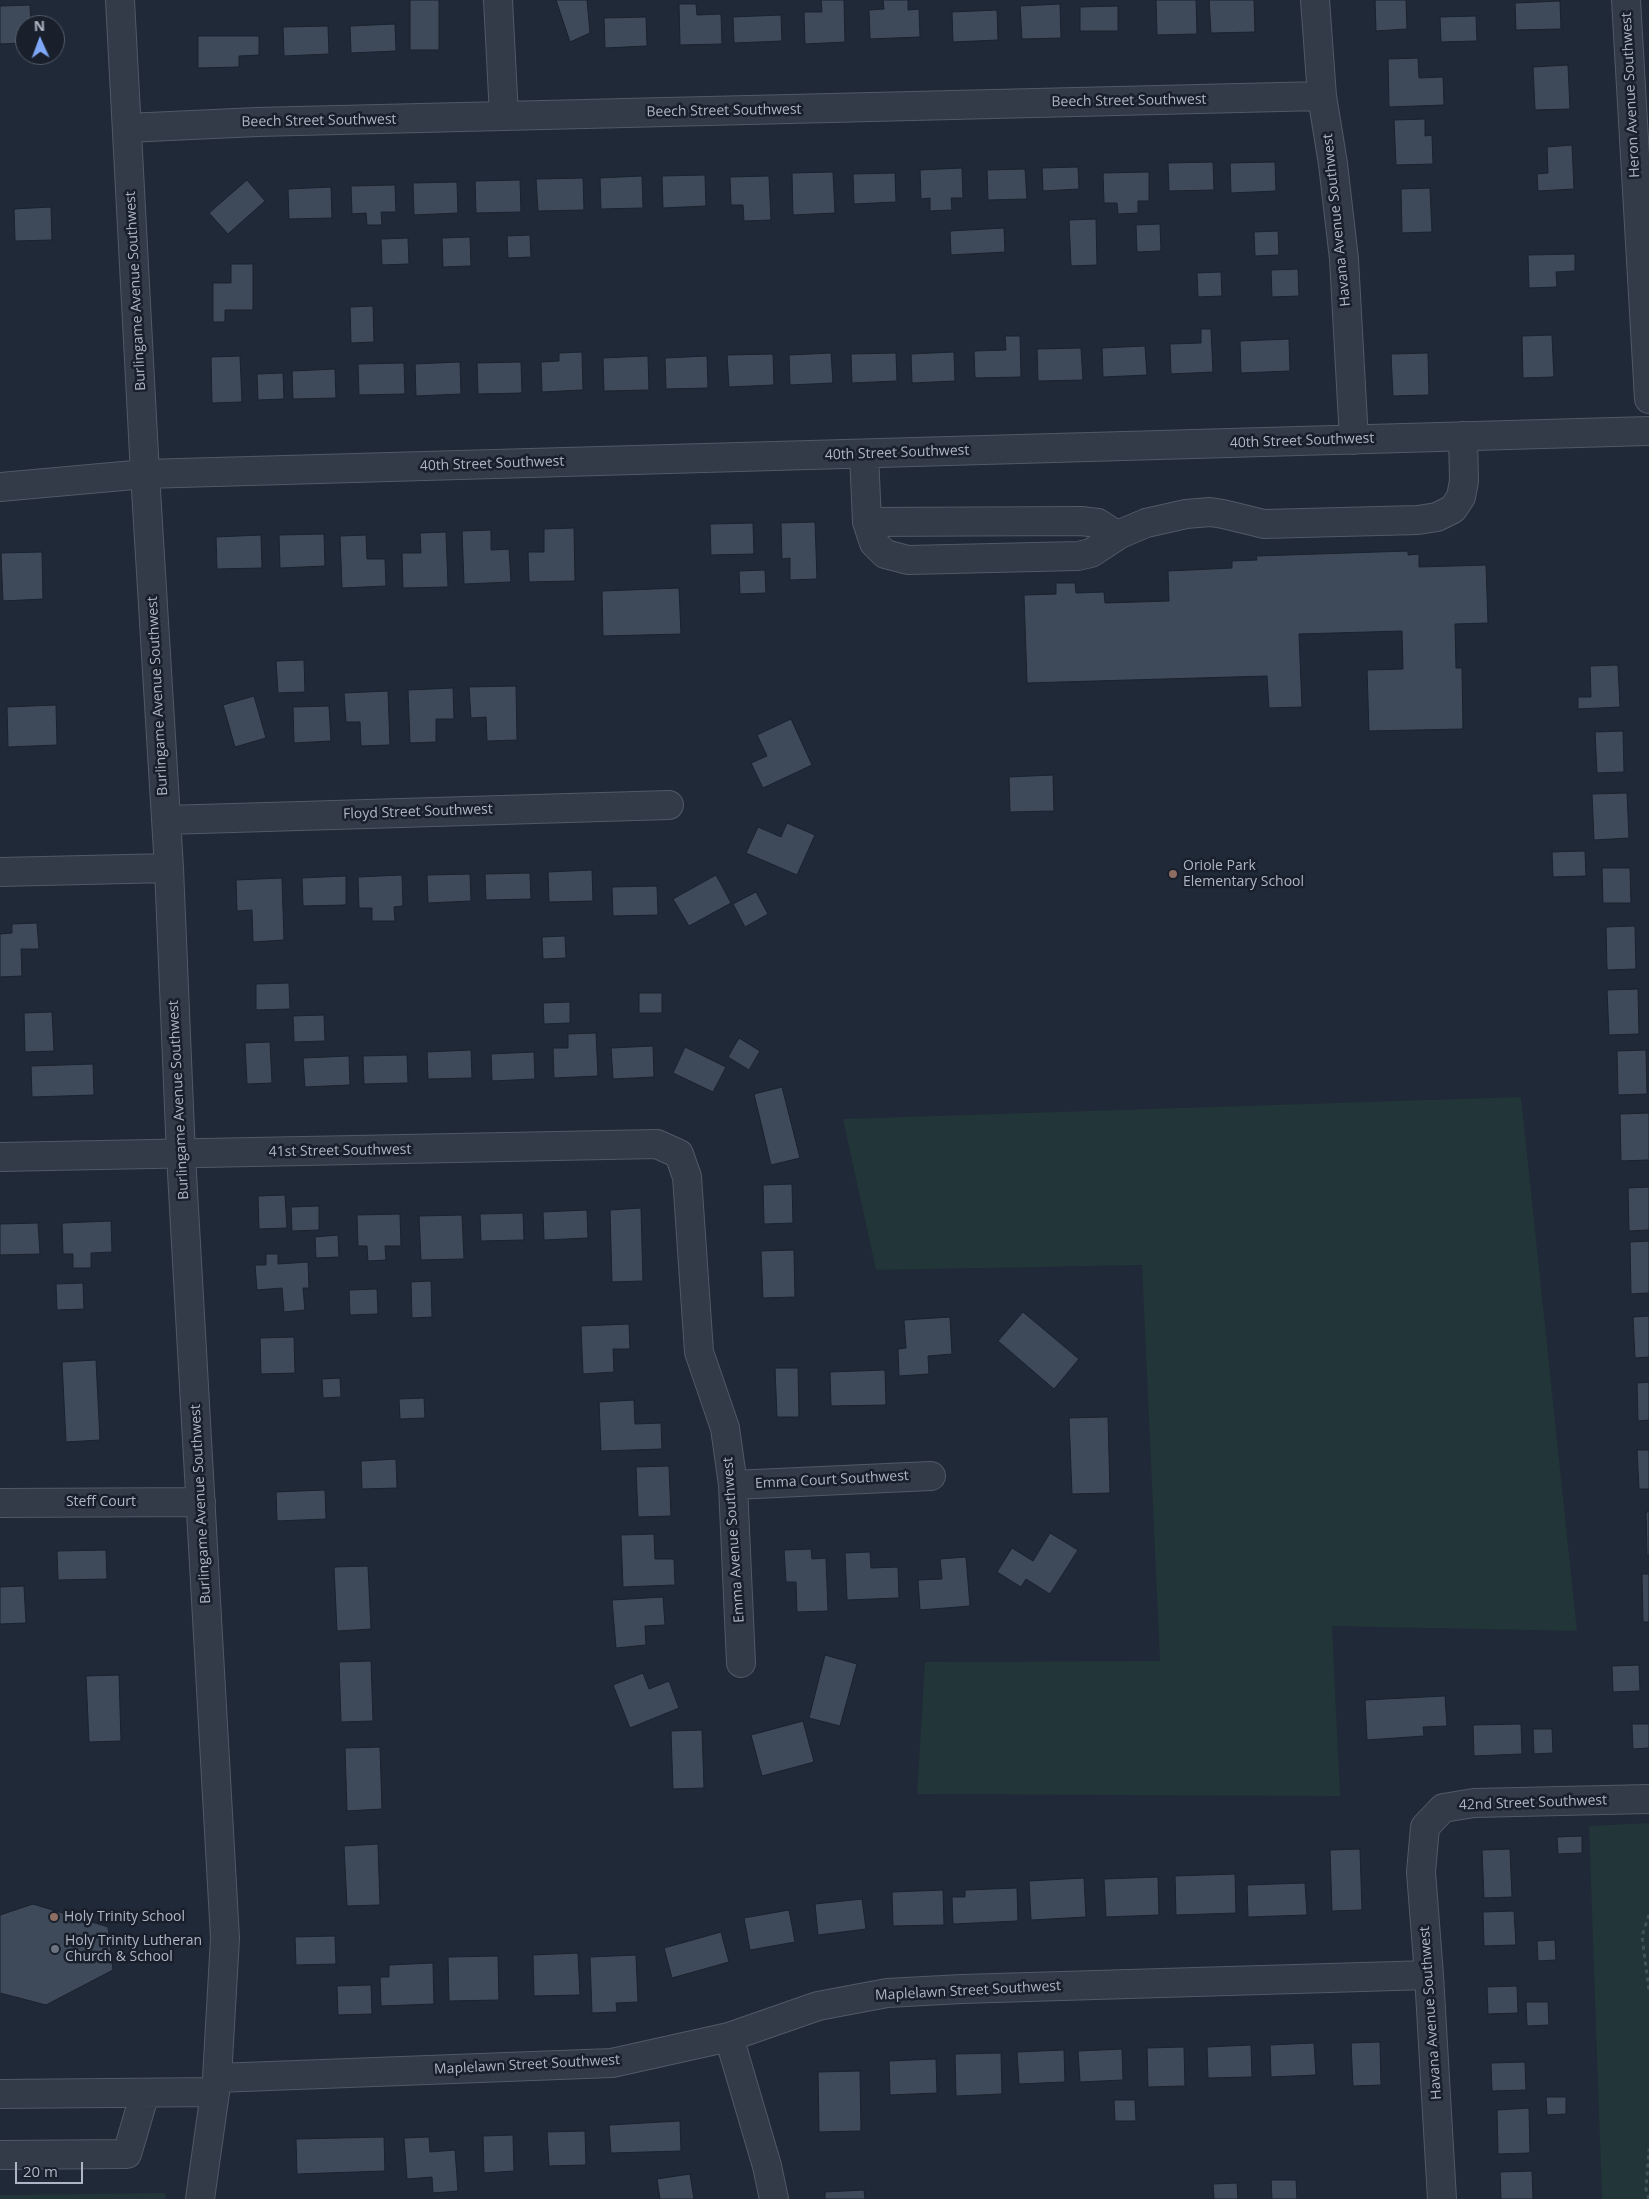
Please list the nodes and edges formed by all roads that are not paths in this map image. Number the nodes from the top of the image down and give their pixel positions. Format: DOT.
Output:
graph roads {
  1 [pos="120,0"];
  2 [pos="498,0"];
  3 [pos="1315,0"];
  4 [pos="1626,0"];
  5 [pos="1322,96"];
  6 [pos="504,116"];
  7 [pos="127,128"];
  8 [pos="1649,399"];
  9 [pos="1649,431"];
  10 [pos="1463,436"];
  11 [pos="1354,440"];
  12 [pos="864,454"];
  13 [pos="145,474"];
  14 [pos="0,487"];
  15 [pos="867,522"];
  16 [pos="1120,534"];
  17 [pos="669,805"];
  18 [pos="166,820"];
  19 [pos="169,868"];
  20 [pos="0,872"];
  21 [pos="679,1154"];
  22 [pos="181,1155"];
  23 [pos="0,1157"];
  24 [pos="931,1476"];
  25 [pos="733,1485"];
  26 [pos="201,1502"];
  27 [pos="0,1503"];
  28 [pos="741,1663"];
  29 [pos="1649,1799"];
  30 [pos="1425,1827"];
  31 [pos="1429,1974"];
  32 [pos="729,2038"];
  33 [pos="216,2085"];
  34 [pos="145,2093"];
  35 [pos="0,2094"];
  36 [pos="0,2155"];
  37 [pos="200,2199"];
  38 [pos="774,2199"];
  39 [pos="1442,2199"];
  1 -- 7 [label="street, Burlingame Avenue Southwest"];
  2 -- 6 [label="street"];
  3 -- 5 [label="street, Havana Avenue Southwest"];
  4 -- 8 [label="street, Heron Avenue Southwest"];
  5 -- 6 [label="street, Beech Street Southwest"];
  5 -- 11 [label="street, Havana Avenue Southwest"];
  6 -- 7 [label="street, Beech Street Southwest"];
  7 -- 13 [label="street, Burlingame Avenue Southwest"];
  9 -- 10 [label="street, 40th Street Southwest"];
  10 -- 11 [label="street, 40th Street Southwest"];
  10 -- 16 [label="street"];
  11 -- 12 [label="street, 40th Street Southwest"];
  12 -- 13 [label="street, 40th Street Southwest"];
  12 -- 15 [label="street"];
  13 -- 14 [label="street, 40th Street Southwest"];
  13 -- 18 [label="street, Burlingame Avenue Southwest"];
  15 -- 16 [label="street"];
  15 -- 16 [label="street"];
  17 -- 18 [label="street, Floyd Street Southwest"];
  18 -- 19 [label="street, Burlingame Avenue Southwest"];
  19 -- 20 [label="street"];
  19 -- 22 [label="street, Burlingame Avenue Southwest"];
  21 -- 22 [label="street, 41st Street Southwest"];
  21 -- 25 [label="street, Emma Avenue Southwest"];
  22 -- 23 [label="street, 41st Street Southwest"];
  22 -- 26 [label="street, Burlingame Avenue Southwest"];
  24 -- 25 [label="street, Emma Court Southwest"];
  25 -- 28 [label="street, Emma Avenue Southwest"];
  26 -- 27 [label="street, Steff Court"];
  26 -- 33 [label="street, Burlingame Avenue Southwest"];
  29 -- 30 [label="street, 42nd Street Southwest"];
  30 -- 31 [label="street, Havana Avenue Southwest"];
  31 -- 32 [label="street, Maplelawn Street Southwest"];
  31 -- 39 [label="street, Havana Avenue Southwest"];
  32 -- 33 [label="street, Maplelawn Street Southwest"];
  32 -- 38 [label="street"];
  33 -- 34 [label="street, Maplelawn Street Southwest"];
  33 -- 37 [label="street, Burlingame Avenue Southwest"];
  34 -- 35 [label="street, Maplelawn Street Southwest"];
  34 -- 36 [label="street"];
}
